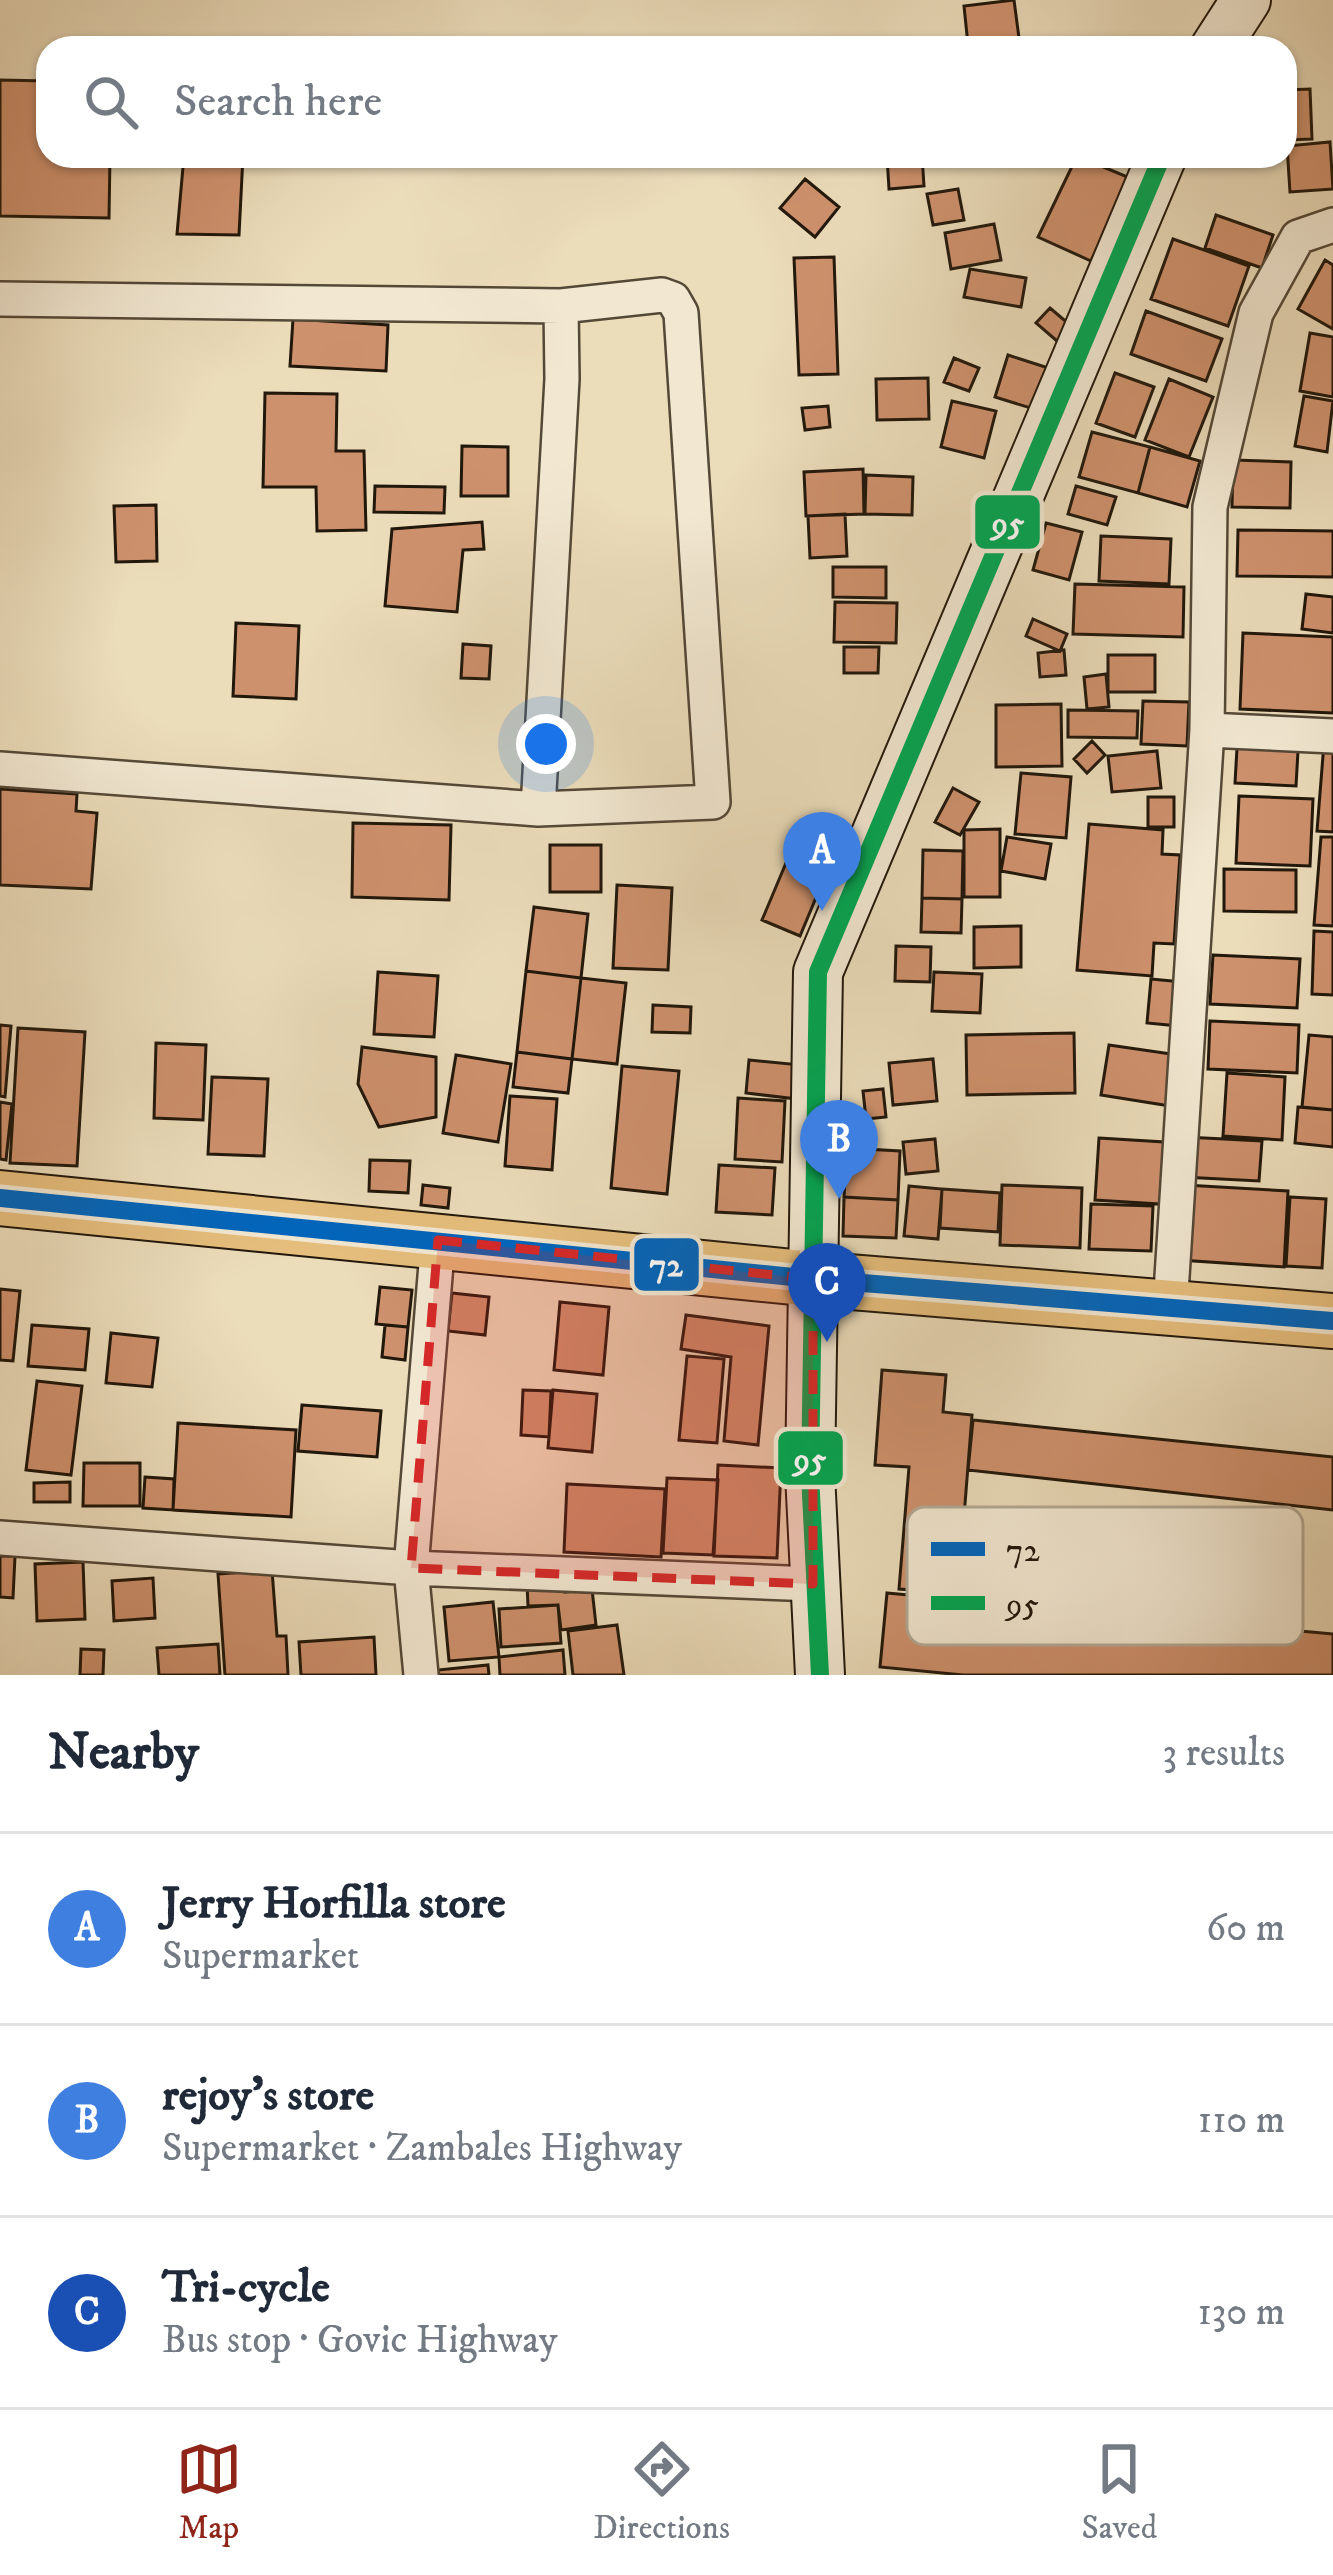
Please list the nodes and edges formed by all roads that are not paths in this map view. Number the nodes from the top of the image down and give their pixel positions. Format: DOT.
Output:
graph roads {
  1 [pos="1246,0"];
  2 [pos="1223,36"];
  3 [pos="1157,168"];
  4 [pos="1333,225"];
  5 [pos="0,299"];
  6 [pos="561,307"];
  7 [pos="1207,730"];
  8 [pos="1333,736"];
  9 [pos="0,769"];
  10 [pos="538,809"];
  11 [pos="0,1198"];
  12 [pos="438,1240"];
  13 [pos="813,1279"];
  14 [pos="1170,1308"];
  15 [pos="1333,1321"];
  16 [pos="0,1538"];
  17 [pos="411,1568"];
  18 [pos="813,1584"];
  19 [pos="421,1675"];
  20 [pos="820,1675"];
  1 -- 2 [label="street"];
  3 -- 13 [label="street"];
  4 -- 7 [label="street"];
  5 -- 6 [label="street"];
  6 -- 10 [label="street"];
  6 -- 10 [label="street"];
  7 -- 8 [label="street"];
  7 -- 14 [label="street"];
  9 -- 10 [label="street"];
  11 -- 12 [label="main road"];
  12 -- 13 [label="main road"];
  12 -- 17 [label="street"];
  13 -- 14 [label="main road"];
  13 -- 18 [label="street"];
  14 -- 15 [label="main road"];
  16 -- 17 [label="street"];
  17 -- 18 [label="street"];
  17 -- 19 [label="street"];
  18 -- 20 [label="street"];
}
